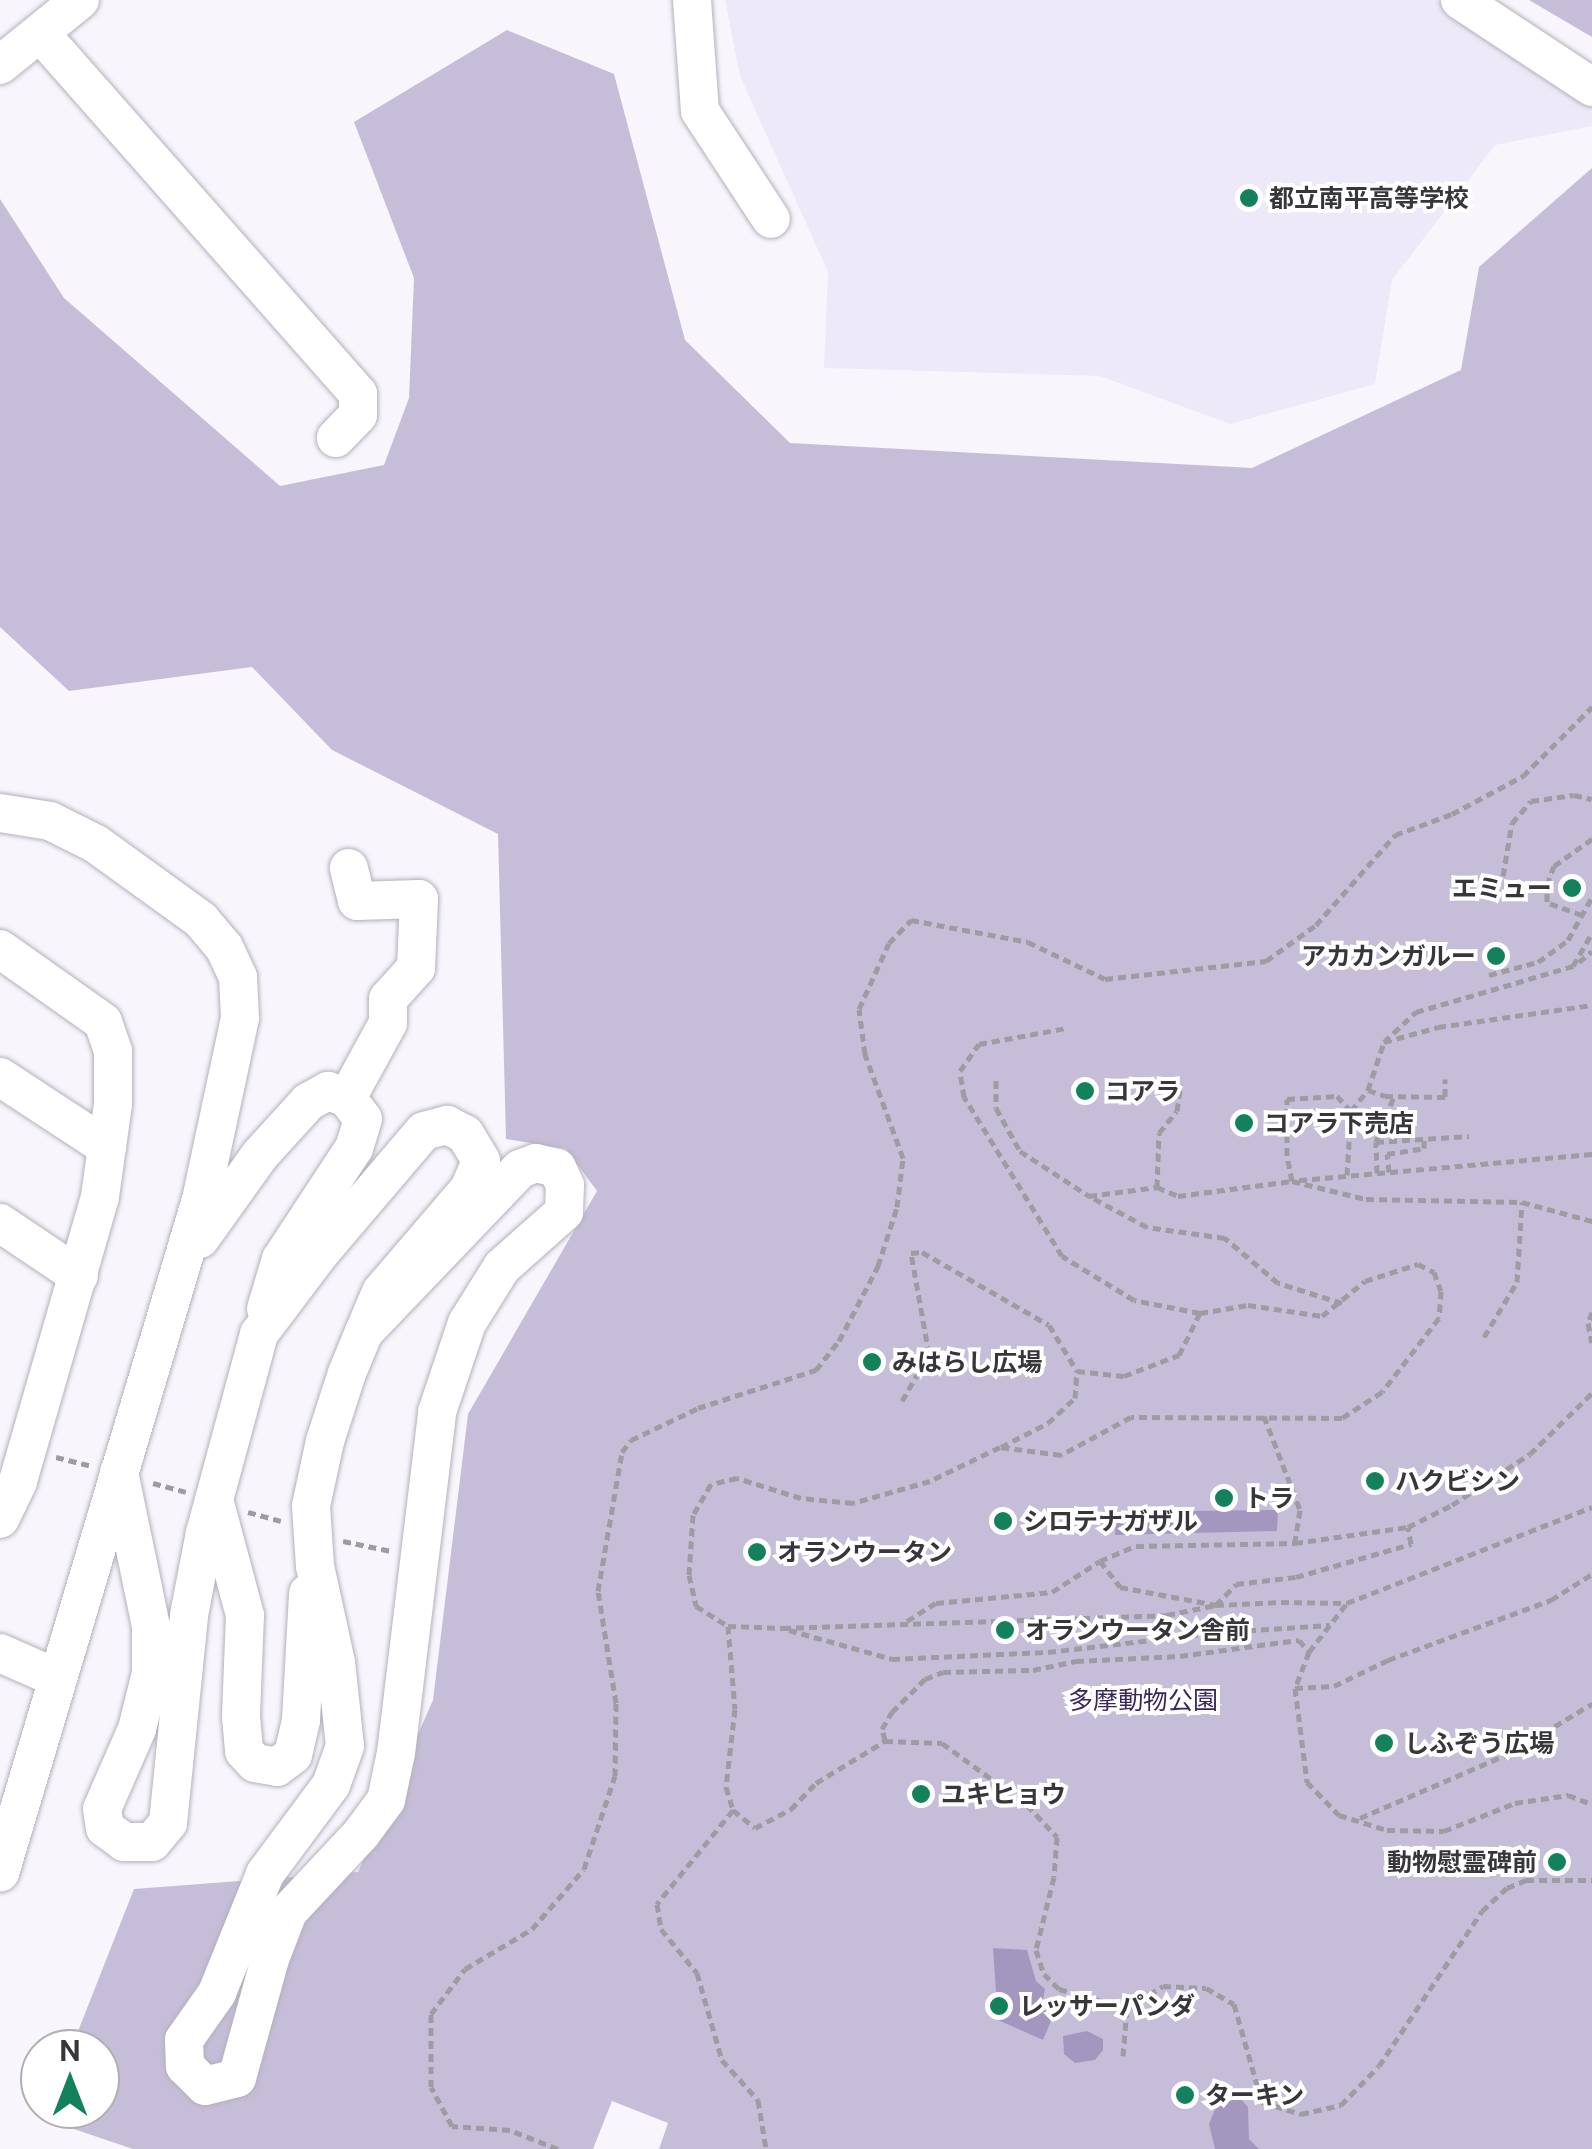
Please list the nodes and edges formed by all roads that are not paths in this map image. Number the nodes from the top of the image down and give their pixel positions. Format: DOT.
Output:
graph roads {
  1 [pos="80,0"];
  2 [pos="692,0"];
  3 [pos="1460,0"];
  4 [pos="40,33"];
  5 [pos="0,65"];
  6 [pos="1592,87"];
  7 [pos="771,218"];
  8 [pos="336,438"];
  9 [pos="0,813"];
  10 [pos="349,868"];
  11 [pos="0,949"];
  12 [pos="0,1077"];
  13 [pos="347,1098"];
  14 [pos="107,1147"];
  15 [pos="0,1224"];
  16 [pos="181,1265"];
  17 [pos="79,1276"];
  18 [pos="364,1332"];
  19 [pos="259,1334"];
  20 [pos="132,1476"];
  21 [pos="219,1502"];
  22 [pos="0,1520"];
  23 [pos="328,1553"];
  24 [pos="0,1653"];
  25 [pos="57,1678"];
  26 [pos="9,1802"];
  27 [pos="0,1873"];
  1 -- 4 [label="street"];
  2 -- 7 [label="street"];
  3 -- 6 [label="street"];
  4 -- 5 [label="street"];
  4 -- 8 [label="street"];
  9 -- 16 [label="street"];
  10 -- 13 [label="street"];
  11 -- 14 [label="street"];
  12 -- 14 [label="street"];
  13 -- 16 [label="street"];
  13 -- 19 [label="street"];
  14 -- 17 [label="street"];
  15 -- 17 [label="street"];
  16 -- 20 [label="street"];
  17 -- 22 [label="street"];
  18 -- 19 [label="street"];
  18 -- 23 [label="street"];
  18 -- 23 [label="street"];
  19 -- 21 [label="street"];
  20 -- 21 [label="street"];
  20 -- 25 [label="street"];
  21 -- 23 [label="street"];
  24 -- 25 [label="street"];
  25 -- 26 [label="street"];
  26 -- 27 [label="street"];
}
